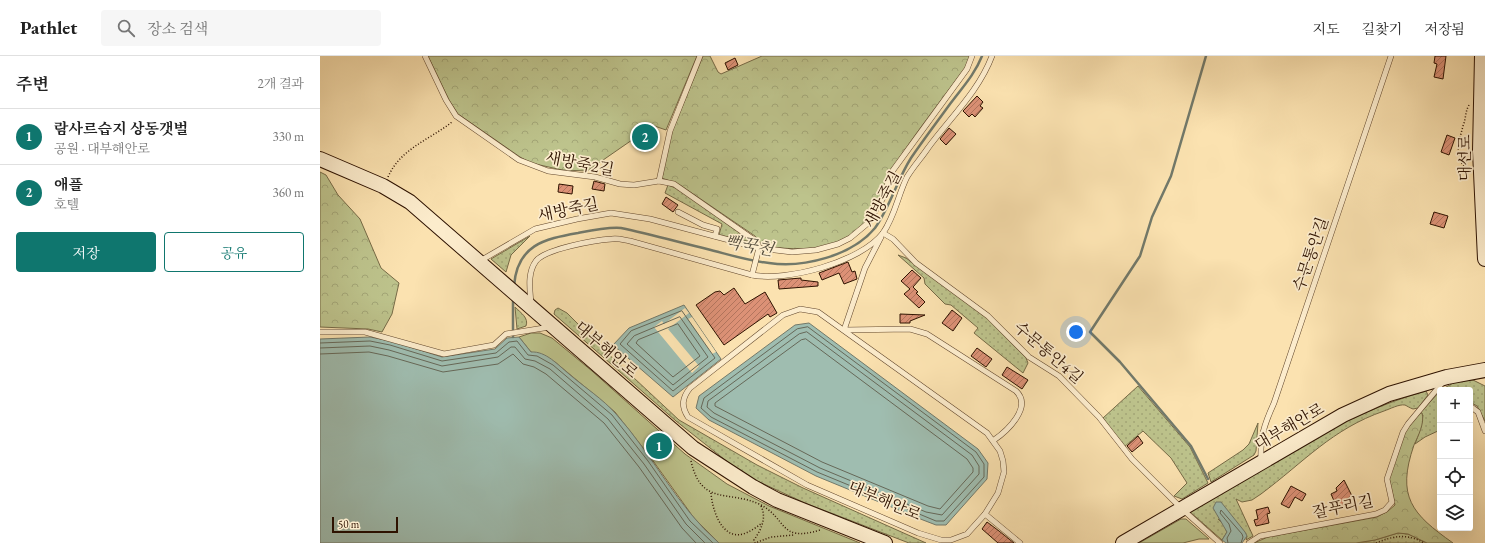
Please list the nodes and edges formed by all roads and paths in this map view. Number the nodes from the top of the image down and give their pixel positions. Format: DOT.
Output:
graph roads {
  1 [pos="425,56"];
  2 [pos="700,56"];
  3 [pos="972,56"];
  4 [pos="992,56"];
  5 [pos="1391,56"];
  6 [pos="1482,56"];
  7 [pos="1481,95"];
  8 [pos="458,117"];
  9 [pos="320,159"];
  10 [pos="1481,175"];
  11 [pos="386,180"];
  12 [pos="660,181"];
  13 [pos="678,212"];
  14 [pos="883,233"];
  15 [pos="715,236"];
  16 [pos="758,249"];
  17 [pos="1485,259"];
  18 [pos="484,265"];
  19 [pos="752,272"];
  20 [pos="528,303"];
  21 [pos="555,326"];
  22 [pos="844,330"];
  23 [pos="320,332"];
  24 [pos="1485,370"];
  25 [pos="1448,377"];
  26 [pos="1473,408"];
  27 [pos="1485,431"];
  28 [pos="994,440"];
  29 [pos="690,459"];
  30 [pos="1261,462"];
  31 [pos="711,493"];
  32 [pos="760,505"];
  33 [pos="1182,509"];
  34 [pos="985,514"];
  35 [pos="762,523"];
  36 [pos="824,529"];
  37 [pos="796,534"];
  38 [pos="885,543"];
  39 [pos="1020,543"];
  40 [pos="1124,543"];
  41 [pos="1220,543"];
  42 [pos="1249,543"];
  43 [pos="1376,543"];
  44 [pos="1424,543"];
  1 -- 8 [label="lane, 새방죽2길"];
  2 -- 12 [label="lane"];
  3 -- 16 [label="lane, 새방죽길"];
  4 -- 14 [label="lane, 새방죽길"];
  5 -- 30 [label="lane, 수문통안길"];
  6 -- 7 [label="street, 대선로"];
  7 -- 10 [label="street, 대선로"];
  7 -- 10 [label="path"];
  8 -- 11 [label="path"];
  8 -- 12 [label="lane, 새방죽2길"];
  9 -- 18 [label="street, 대부해안로"];
  10 -- 17 [label="street, 대선로"];
  12 -- 16 [label="lane, 새방죽2길"];
  13 -- 15 [label="lane"];
  14 -- 19 [label="lane, 새방죽길"];
  14 -- 22 [label="lane"];
  14 -- 33 [label="lane, 수문통안4길"];
  15 -- 16 [label="lane, 새방죽길"];
  15 -- 18 [label="lane, 새방죽길"];
  16 -- 19 [label="lane"];
  18 -- 20 [label="street, 대부해안로"];
  19 -- 20 [label="lane, 새방죽길"];
  20 -- 21 [label="street, 대부해안로"];
  21 -- 23 [label="lane"];
  21 -- 38 [label="street, 대부해안로"];
  22 -- 28 [label="lane, 대부해안로"];
  22 -- 28 [label="lane"];
  22 -- 34 [label="lane, 대부해안로"];
  24 -- 25 [label="street, 대부해안로"];
  25 -- 30 [label="street, 대부해안로"];
  25 -- 42 [label="lane, 잘푸리길"];
  26 -- 27 [label="lane"];
  28 -- 34 [label="lane, 대부해안로"];
  29 -- 31 [label="path"];
  30 -- 33 [label="street, 대부해안로"];
  31 -- 32 [label="path"];
  31 -- 35 [label="path"];
  32 -- 35 [label="path"];
  32 -- 37 [label="path"];
  33 -- 40 [label="street, 대부해안로"];
  33 -- 41 [label="lane"];
  34 -- 39 [label="lane"];
  35 -- 37 [label="path"];
  36 -- 37 [label="path"];
  43 -- 44 [label="path"];
}
